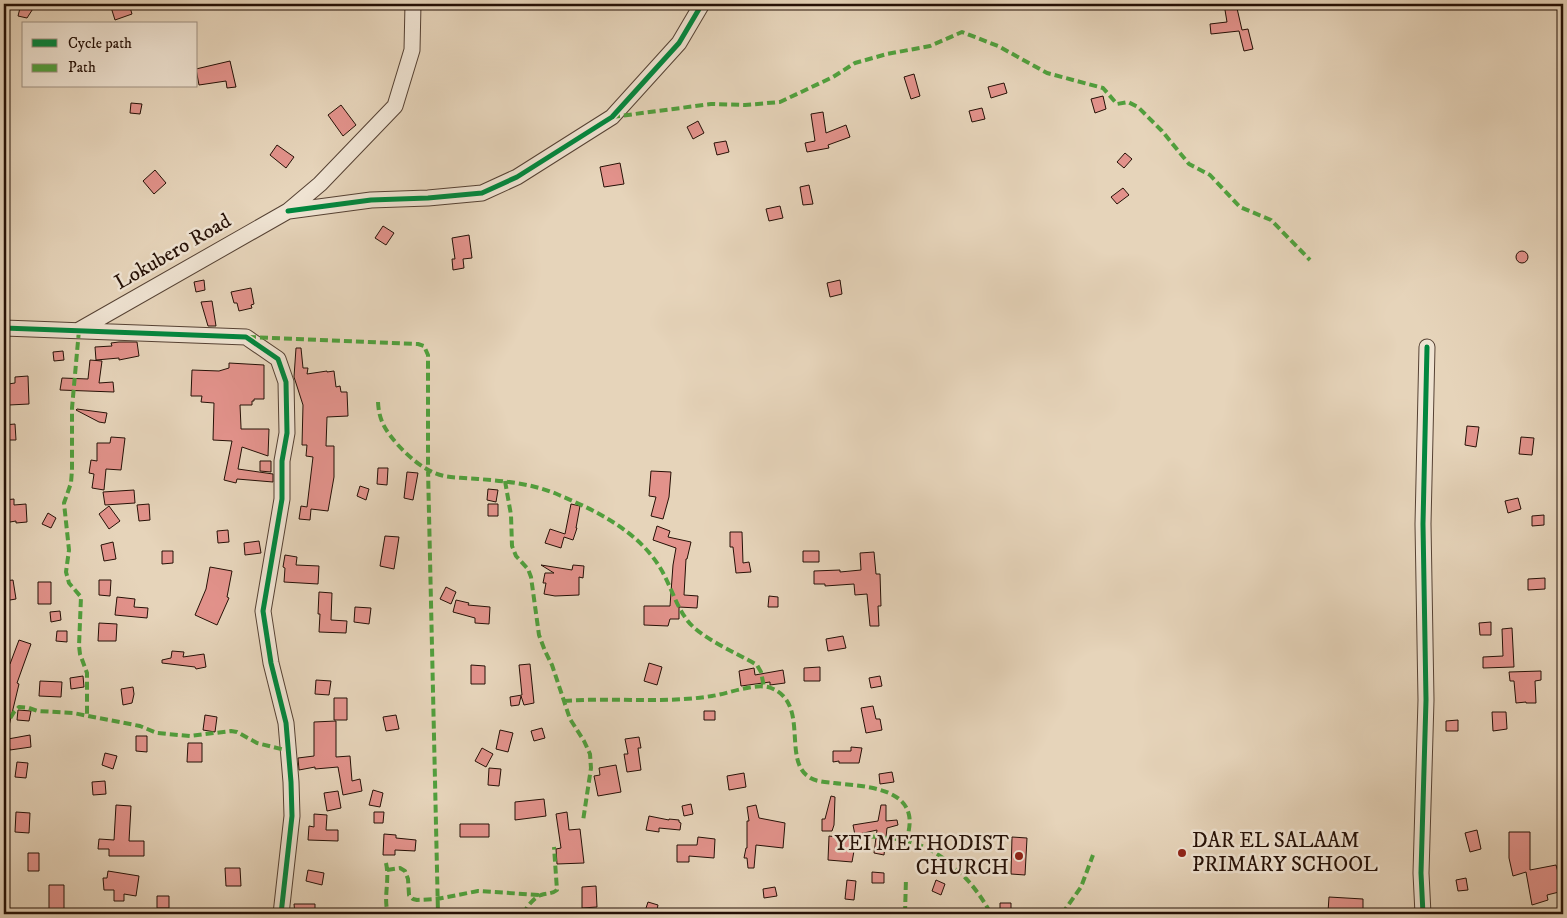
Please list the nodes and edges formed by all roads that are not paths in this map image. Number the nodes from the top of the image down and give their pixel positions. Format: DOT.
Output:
graph roads {
  1 [pos="413,4"];
  2 [pos="702,4"];
  3 [pos="288,211"];
  4 [pos="4,328"];
  5 [pos="79,330"];
  6 [pos="1427,347"];
  7 [pos="281,914"];
  8 [pos="1423,914"];
  1 -- 3 [label="street"];
  2 -- 3 [label="street"];
  3 -- 5 [label="street, Lokubero Road"];
  4 -- 5 [label="street"];
  5 -- 7 [label="street"];
  6 -- 8 [label="street"];
}
